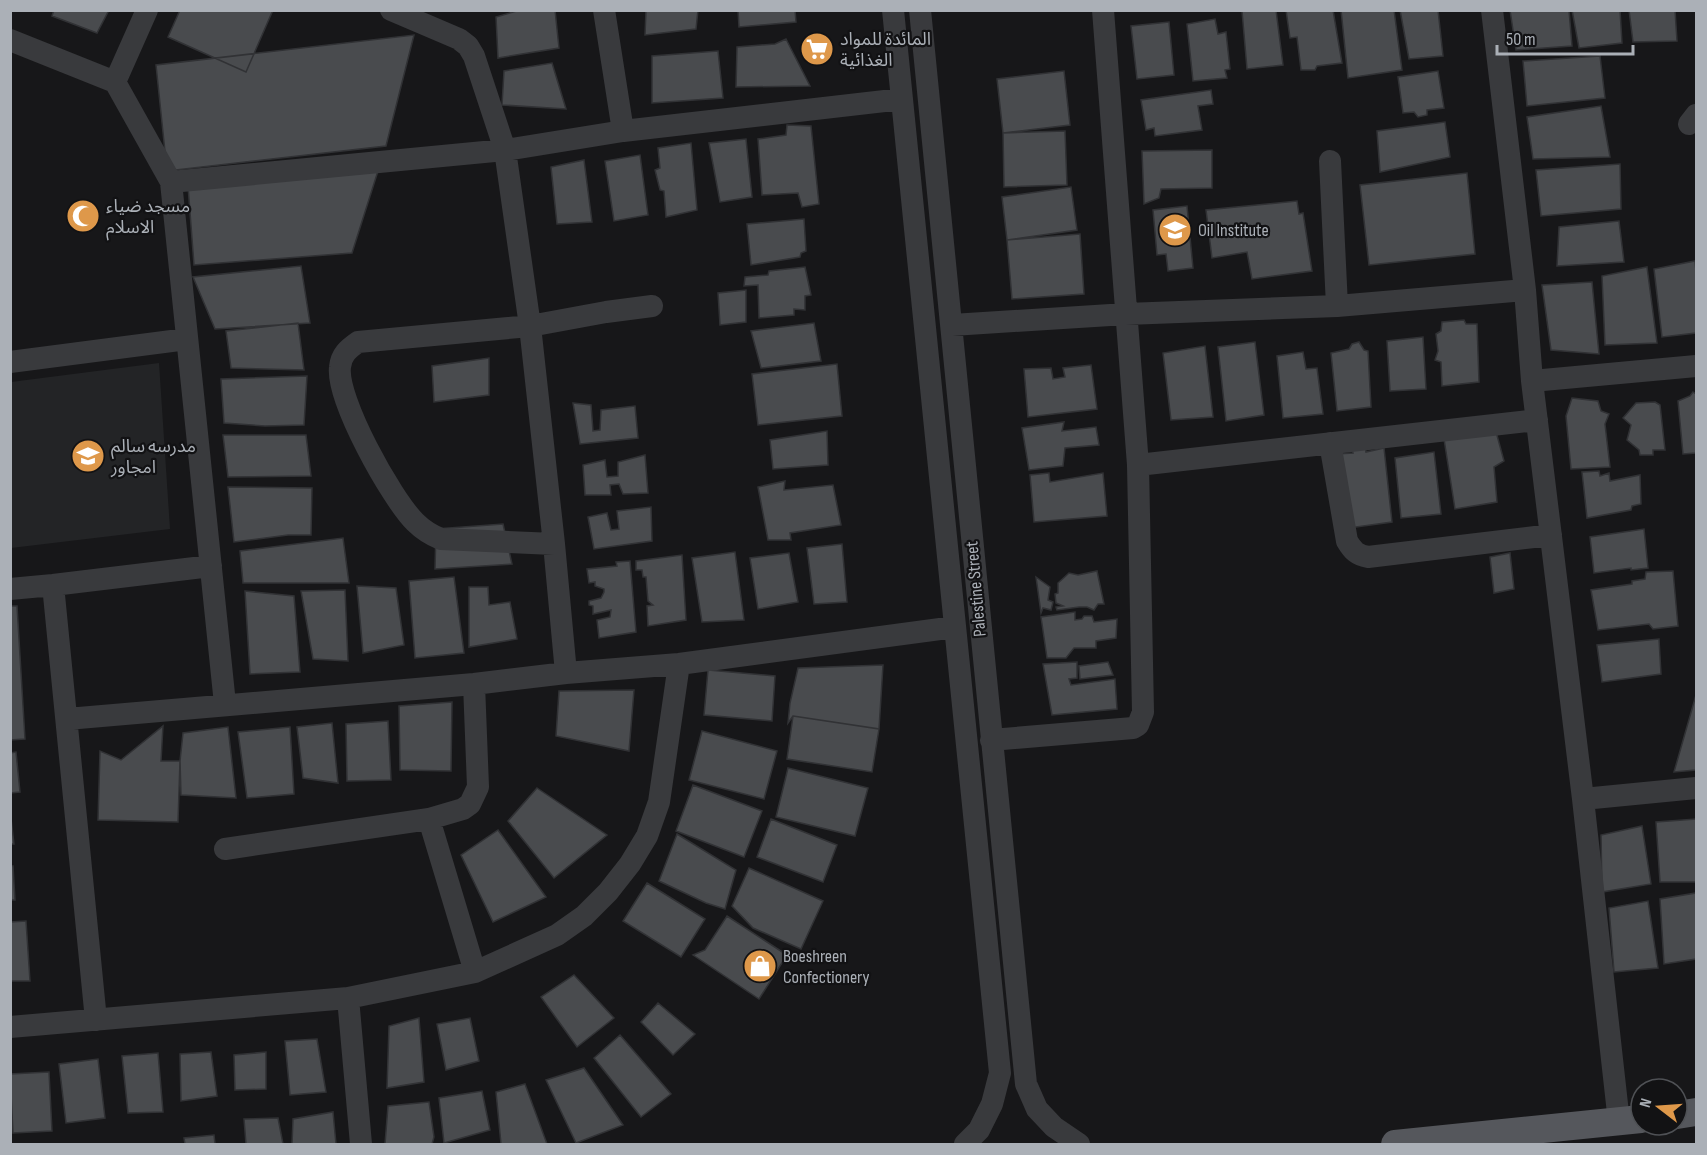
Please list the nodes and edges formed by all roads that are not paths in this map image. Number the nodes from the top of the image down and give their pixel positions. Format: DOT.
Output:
graph roads {
  1 [pos="147,10"];
  2 [pos="391,10"];
  3 [pos="604,10"];
  4 [pos="893,10"];
  5 [pos="920,10"];
  6 [pos="1103,10"];
  7 [pos="1492,10"];
  8 [pos="10,40"];
  9 [pos="115,82"];
  10 [pos="902,99"];
  11 [pos="622,131"];
  12 [pos="505,150"];
  13 [pos="1330,161"];
  14 [pos="171,182"];
  15 [pos="1525,290"];
  16 [pos="652,306"];
  17 [pos="1337,306"];
  18 [pos="1126,314"];
  19 [pos="952,325"];
  20 [pos="530,326"];
  21 [pos="188,339"];
  22 [pos="10,362"];
  23 [pos="1696,366"];
  24 [pos="1532,381"];
  25 [pos="1537,420"];
  26 [pos="1330,443"];
  27 [pos="1138,465"];
  28 [pos="1551,535"];
  29 [pos="554,544"];
  30 [pos="211,566"];
  31 [pos="52,585"];
  32 [pos="10,589"];
  33 [pos="955,627"];
  34 [pos="679,664"];
  35 [pos="566,673"];
  36 [pos="474,684"];
  37 [pos="225,704"];
  38 [pos="67,719"];
  39 [pos="991,740"];
  40 [pos="1696,788"];
  41 [pos="1583,799"];
  42 [pos="429,819"];
  43 [pos="225,849"];
  44 [pos="475,972"];
  45 [pos="348,998"];
  46 [pos="96,1020"];
  47 [pos="10,1027"];
  48 [pos="1629,1113"];
  49 [pos="1629,1120"];
  50 [pos="361,1144"];
  51 [pos="965,1144"];
  52 [pos="1079,1144"];
  53 [pos="1395,1144"];
  1 -- 9 [label="street"];
  2 -- 12 [label="street"];
  3 -- 11 [label="street"];
  4 -- 10 [label="street, Palestine Street"];
  5 -- 19 [label="street, Palestine Street"];
  6 -- 18 [label="street"];
  7 -- 15 [label="street"];
  8 -- 9 [label="street"];
  9 -- 14 [label="street"];
  10 -- 11 [label="street"];
  10 -- 33 [label="street, Palestine Street"];
  11 -- 12 [label="street"];
  12 -- 14 [label="street"];
  12 -- 20 [label="street"];
  13 -- 17 [label="street"];
  14 -- 21 [label="street"];
  15 -- 17 [label="street"];
  15 -- 24 [label="street"];
  16 -- 20 [label="street"];
  17 -- 18 [label="street"];
  18 -- 19 [label="street"];
  18 -- 27 [label="street"];
  19 -- 39 [label="street, Palestine Street"];
  20 -- 29 [label="street"];
  20 -- 29 [label="street"];
  21 -- 22 [label="street"];
  21 -- 30 [label="street"];
  23 -- 24 [label="street"];
  24 -- 25 [label="street"];
  25 -- 26 [label="street"];
  25 -- 28 [label="street"];
  26 -- 27 [label="street"];
  26 -- 28 [label="street"];
  27 -- 39 [label="street"];
  28 -- 41 [label="street"];
  29 -- 35 [label="street"];
  30 -- 31 [label="street"];
  30 -- 37 [label="street"];
  31 -- 32 [label="street"];
  31 -- 38 [label="street"];
  33 -- 34 [label="street"];
  33 -- 51 [label="street, Palestine Street"];
  34 -- 35 [label="street"];
  34 -- 44 [label="street"];
  35 -- 36 [label="street"];
  36 -- 37 [label="street"];
  36 -- 42 [label="street"];
  37 -- 38 [label="street"];
  38 -- 46 [label="street"];
  39 -- 52 [label="street, Palestine Street"];
  40 -- 41 [label="street"];
  41 -- 48 [label="street"];
  42 -- 43 [label="street"];
  42 -- 44 [label="street"];
  44 -- 45 [label="street"];
  45 -- 46 [label="street"];
  45 -- 50 [label="street"];
  46 -- 47 [label="street"];
  49 -- 53 [label="main road"];
}
